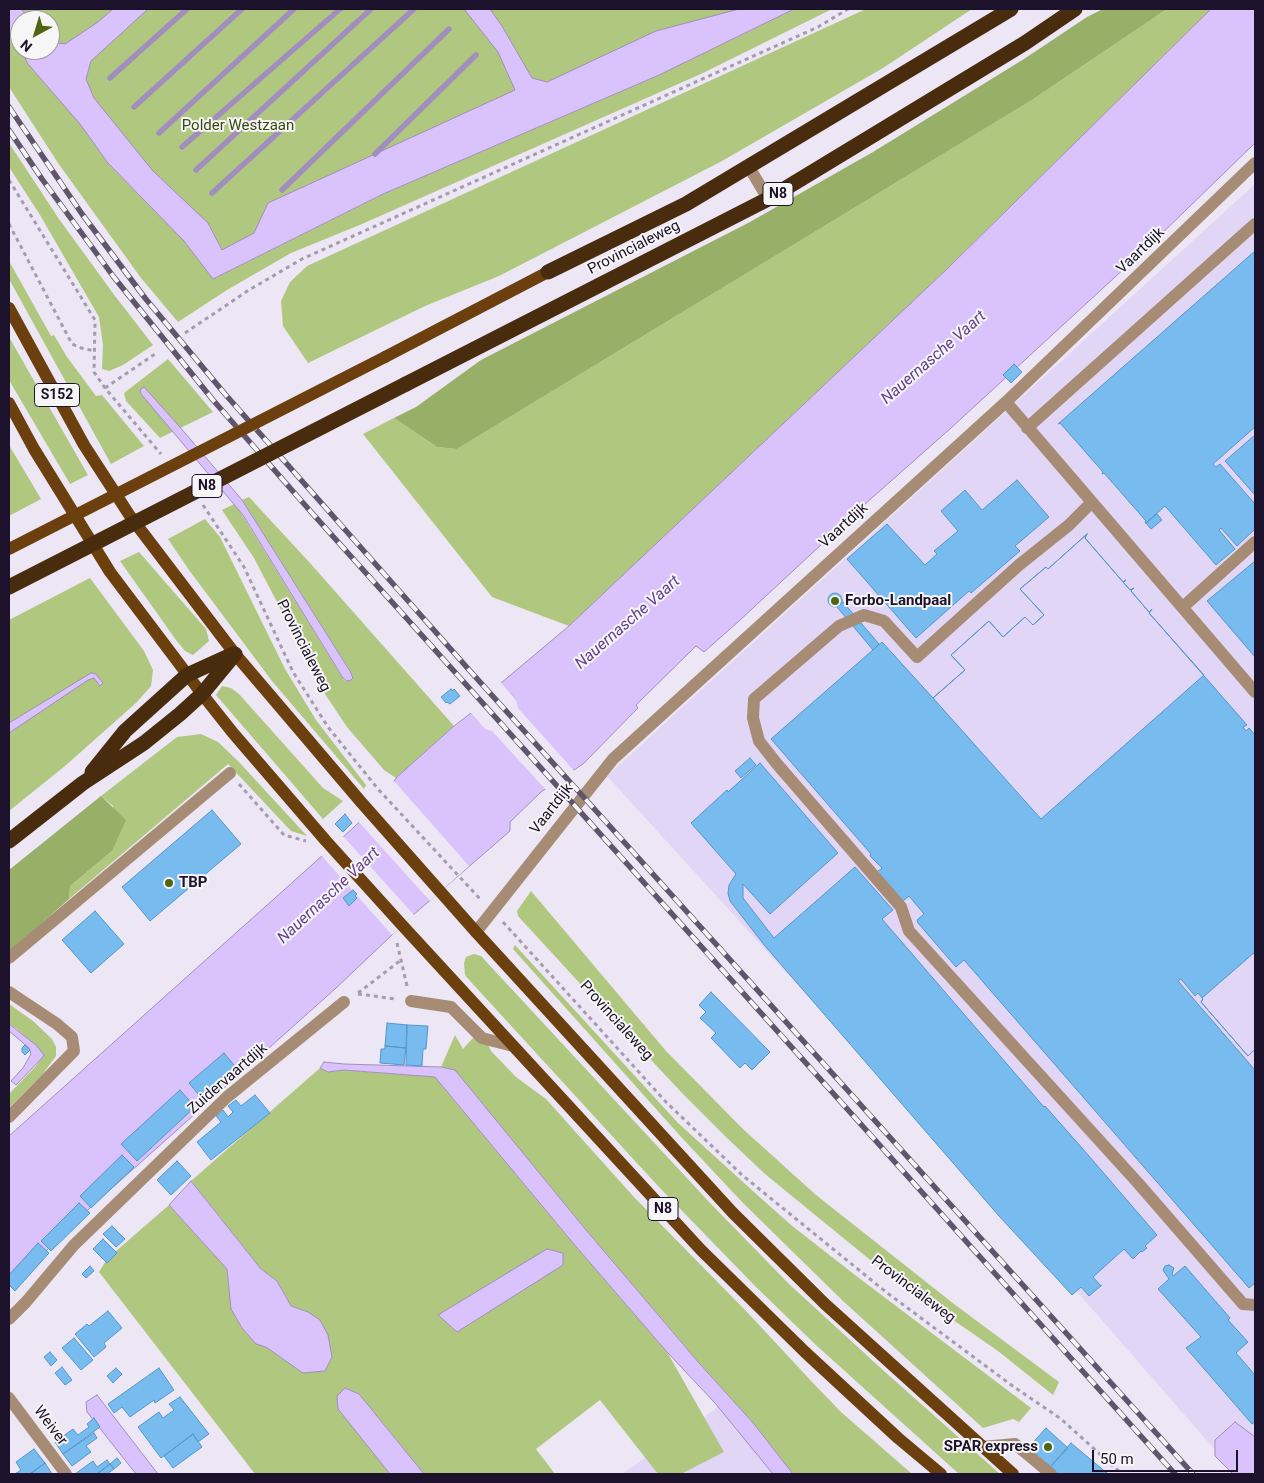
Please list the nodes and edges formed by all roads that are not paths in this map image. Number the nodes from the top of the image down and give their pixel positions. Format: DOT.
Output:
graph roads {
  1 [pos="1011,9"];
  2 [pos="1075,9"];
  3 [pos="1255,163"];
  4 [pos="749,167"];
  5 [pos="768,199"];
  6 [pos="1255,224"];
  7 [pos="548,272"];
  8 [pos="9,308"];
  9 [pos="1006,402"];
  10 [pos="9,403"];
  11 [pos="1027,428"];
  12 [pos="1091,504"];
  13 [pos="1255,542"];
  14 [pos="9,549"];
  15 [pos="9,587"];
  16 [pos="1183,607"];
  17 [pos="235,654"];
  18 [pos="187,675"];
  19 [pos="1255,692"];
  20 [pos="202,694"];
  21 [pos="230,773"];
  22 [pos="83,783"];
  23 [pos="9,841"];
  24 [pos="476,932"];
  25 [pos="9,958"];
  26 [pos="9,992"];
  27 [pos="411,1001"];
  28 [pos="344,1002"];
  29 [pos="513,1046"];
  30 [pos="9,1117"];
  31 [pos="1255,1305"];
  32 [pos="9,1319"];
  33 [pos="9,1398"];
  34 [pos="982,1447"];
  35 [pos="930,1469"];
  36 [pos="66,1474"];
  37 [pos="941,1474"];
  38 [pos="1012,1474"];
  39 [pos="1051,1474"];
  1 -- 4 [label="highway, Provincialeweg / N8"];
  2 -- 5 [label="highway, Provincialeweg / N8"];
  3 -- 9 [label="street, Vaartdijk"];
  4 -- 5 [label="street"];
  4 -- 7 [label="highway, Provincialeweg / N8"];
  5 -- 15 [label="highway, Provincialeweg / N8, bridge"];
  6 -- 11 [label="street"];
  7 -- 14 [label="main road, Provincialeweg / N8, bridge"];
  8 -- 17 [label="main road, S152"];
  9 -- 11 [label="street"];
  9 -- 24 [label="street, Vaartdijk"];
  10 -- 18 [label="main road, N8"];
  11 -- 12 [label="street"];
  12 -- 16 [label="street"];
  12 -- 31 [label="street"];
  13 -- 16 [label="street"];
  16 -- 19 [label="street"];
  17 -- 18 [label="highway"];
  17 -- 20 [label="highway"];
  17 -- 24 [label="main road"];
  18 -- 20 [label="main road, N8"];
  18 -- 22 [label="highway"];
  20 -- 22 [label="highway"];
  20 -- 29 [label="main road, N8"];
  21 -- 25 [label="street"];
  22 -- 23 [label="highway"];
  24 -- 34 [label="main road"];
  26 -- 30 [label="street"];
  27 -- 29 [label="street"];
  28 -- 32 [label="street, Zuidervaartdijk"];
  29 -- 35 [label="main road, N8"];
  33 -- 36 [label="street, Weiver"];
  34 -- 38 [label="main road"];
  34 -- 39 [label="street"];
  35 -- 37 [label="main road, N8"];
}
